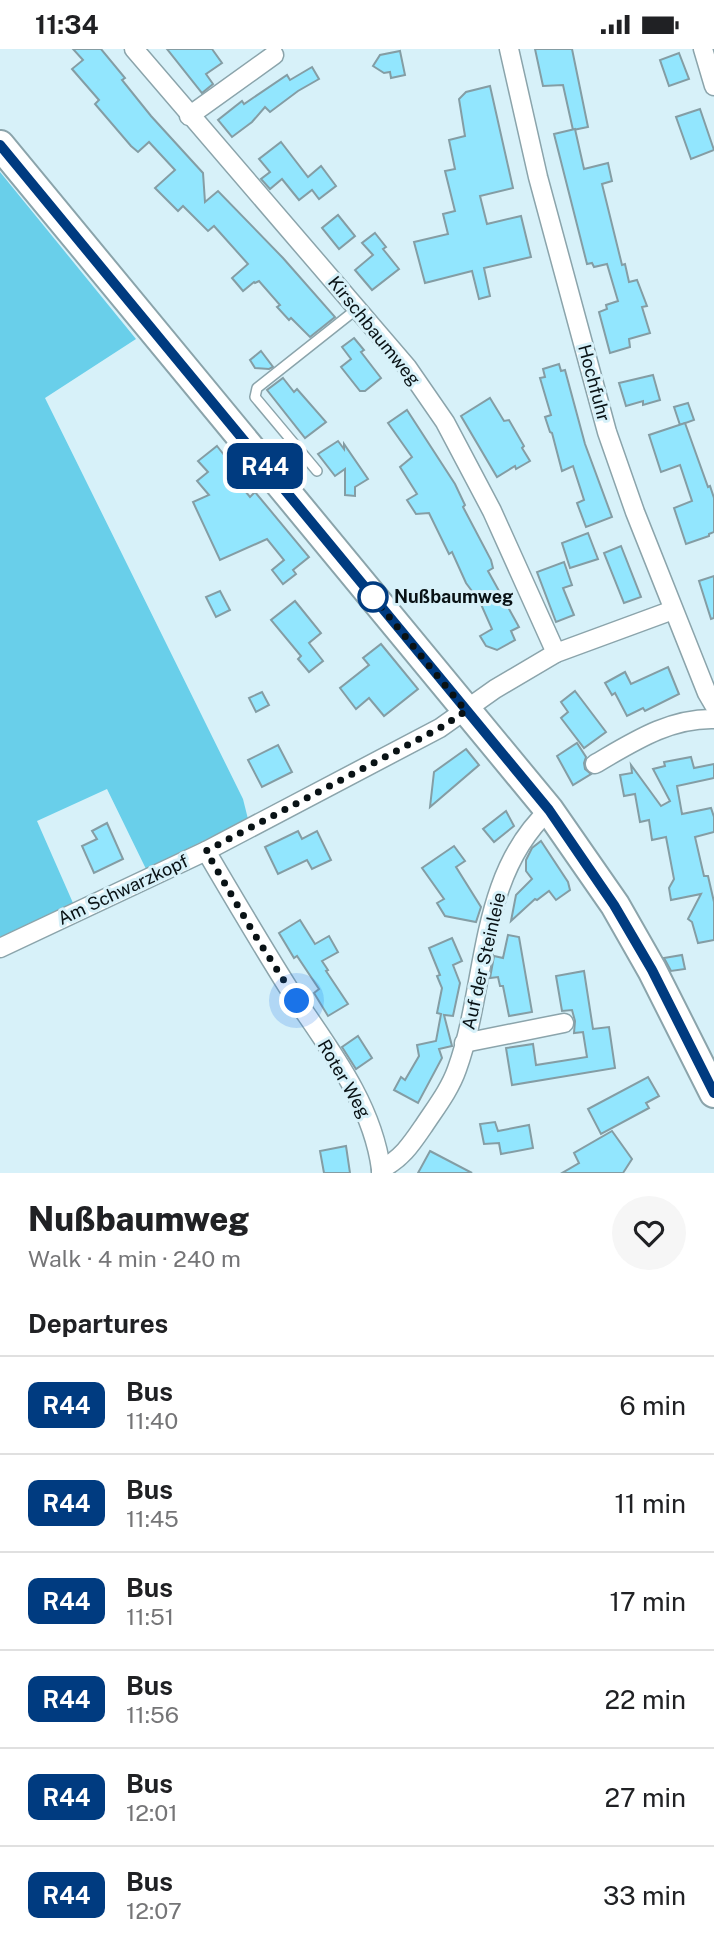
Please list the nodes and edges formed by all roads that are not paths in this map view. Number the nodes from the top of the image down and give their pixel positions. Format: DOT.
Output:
graph roads {
  1 [pos="134,49"];
  2 [pos="509,49"];
  3 [pos="703,49"];
  4 [pos="274,55"];
  5 [pos="714,86"];
  6 [pos="189,116"];
  7 [pos="0,145"];
  8 [pos="358,308"];
  9 [pos="317,471"];
  10 [pos="673,610"];
  11 [pos="556,653"];
  12 [pos="714,705"];
  13 [pos="466,711"];
  14 [pos="714,719"];
  15 [pos="595,764"];
  16 [pos="549,810"];
  17 [pos="206,851"];
  18 [pos="0,948"];
  19 [pos="564,1023"];
  20 [pos="464,1043"];
  21 [pos="714,1093"];
  22 [pos="381,1171"];
  1 -- 6 [label="street, Kirschbaumweg"];
  2 -- 10 [label="street, Hochfuhr"];
  3 -- 5 [label="street"];
  4 -- 6 [label="street"];
  6 -- 8 [label="street, Kirschbaumweg"];
  7 -- 13 [label="main road"];
  8 -- 9 [label="lane"];
  8 -- 11 [label="street, Kirschbaumweg"];
  10 -- 11 [label="street"];
  10 -- 12 [label="street, Hochfuhr"];
  11 -- 13 [label="street"];
  13 -- 16 [label="main road"];
  13 -- 17 [label="street, Am Schwarzkopf"];
  14 -- 15 [label="street"];
  16 -- 20 [label="street, Auf der Steinleie"];
  16 -- 21 [label="main road"];
  17 -- 18 [label="street, Am Schwarzkopf"];
  17 -- 22 [label="street, Roter Weg"];
  19 -- 20 [label="street, Auf der Steinleie"];
  20 -- 22 [label="street, Auf der Steinleie"];
}
